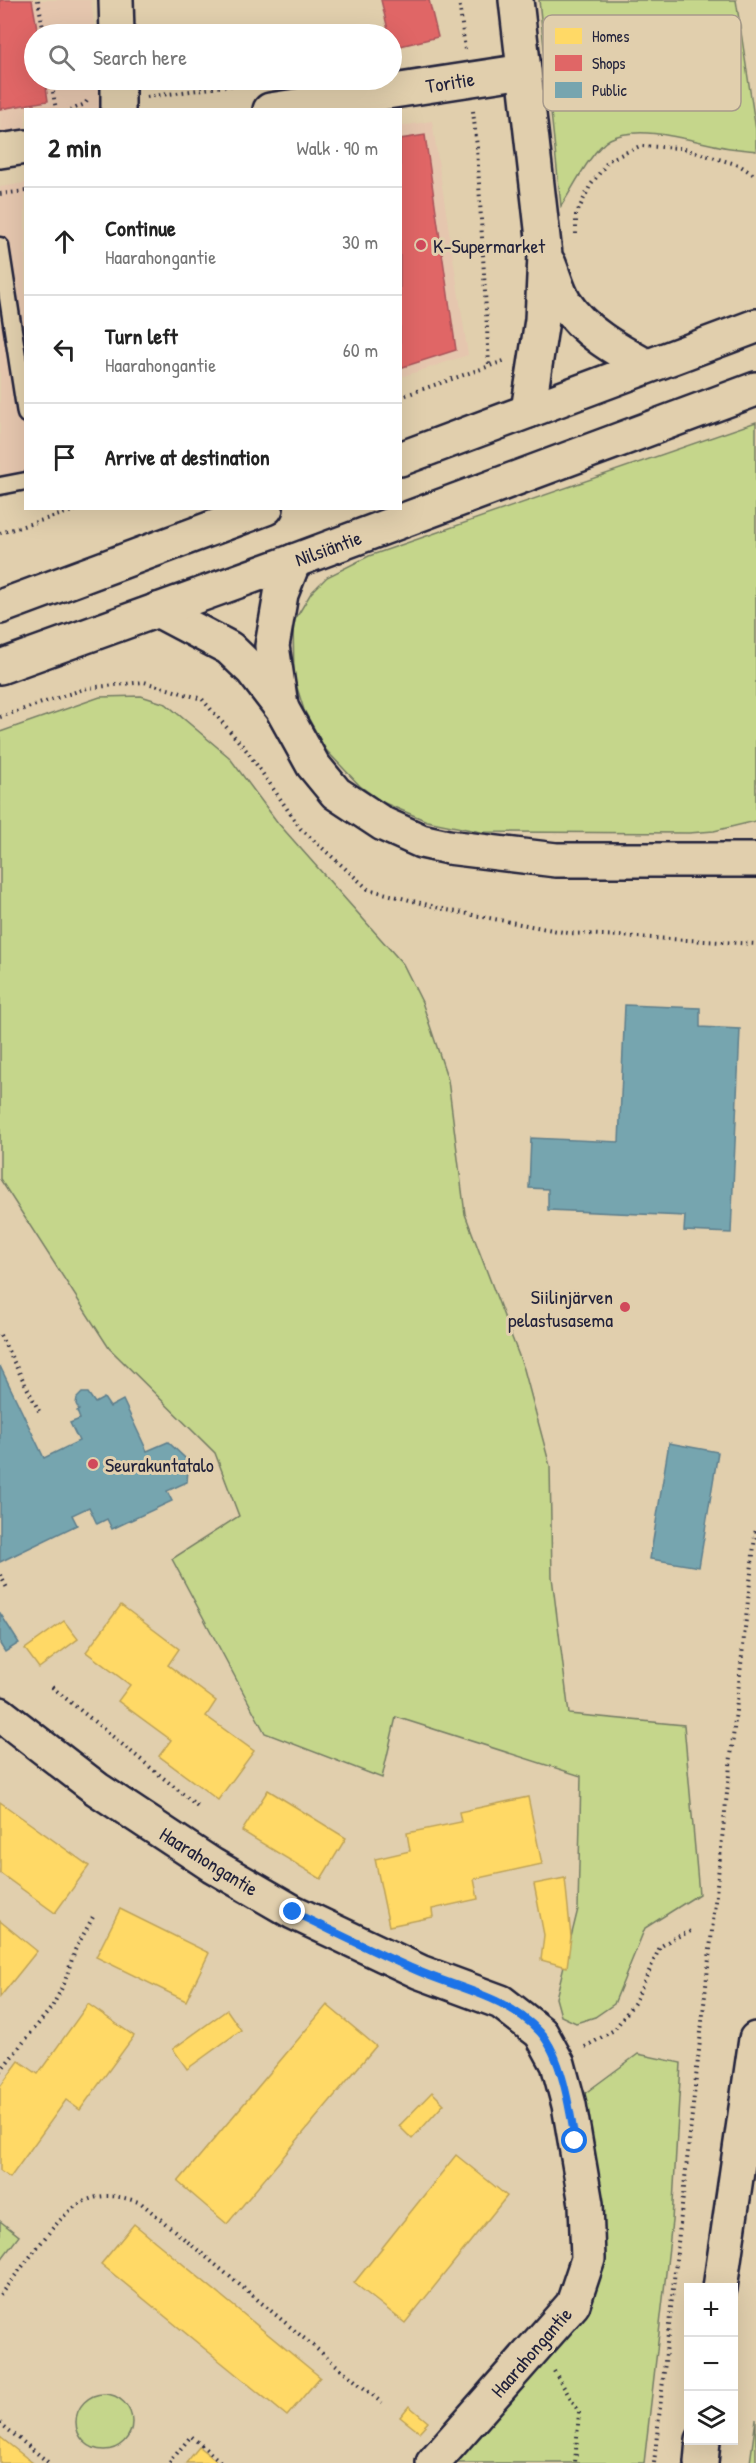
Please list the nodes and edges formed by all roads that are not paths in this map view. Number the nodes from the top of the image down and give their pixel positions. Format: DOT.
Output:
graph roads {
  1 [pos="116,0"];
  2 [pos="516,0"];
  3 [pos="117,24"];
  4 [pos="524,71"];
  5 [pos="402,84"];
  6 [pos="328,90"];
  7 [pos="264,95"];
  8 [pos="24,147"];
  9 [pos="0,151"];
  10 [pos="0,246"];
  11 [pos="545,255"];
  12 [pos="5,320"];
  13 [pos="742,331"];
  14 [pos="646,366"];
  15 [pos="744,393"];
  16 [pos="24,405"];
  17 [pos="528,411"];
  18 [pos="402,458"];
  19 [pos="24,481"];
  20 [pos="0,486"];
  21 [pos="262,510"];
  22 [pos="294,561"];
  23 [pos="0,607"];
  24 [pos="157,610"];
  25 [pos="0,667"];
  26 [pos="282,709"];
  27 [pos="756,860"];
  28 [pos="0,1714"];
  29 [pos="756,2039"];
  30 [pos="721,2283"];
  31 [pos="703,2445"];
  32 [pos="433,2463"];
  33 [pos="701,2463"];
  1 -- 3 [label="main road"];
  2 -- 4 [label="main road"];
  4 -- 5 [label="main road, Toritie"];
  4 -- 11 [label="main road"];
  6 -- 7 [label="main road, Toritie"];
  8 -- 9 [label="main road"];
  10 -- 12 [label="lane"];
  11 -- 14 [label="main road"];
  11 -- 17 [label="main road"];
  12 -- 16 [label="lane"];
  13 -- 14 [label="main road"];
  14 -- 17 [label="main road"];
  15 -- 22 [label="main road, Nilsiäntie"];
  17 -- 18 [label="main road"];
  19 -- 20 [label="lane"];
  21 -- 23 [label="main road"];
  22 -- 24 [label="main road, Nilsiäntie"];
  22 -- 26 [label="main road"];
  24 -- 25 [label="main road, Nilsiäntie"];
  24 -- 26 [label="main road"];
  26 -- 27 [label="main road"];
  28 -- 32 [label="main road, Haarahongantie"];
  29 -- 30 [label="main road"];
  31 -- 33 [label="main road"];
}
